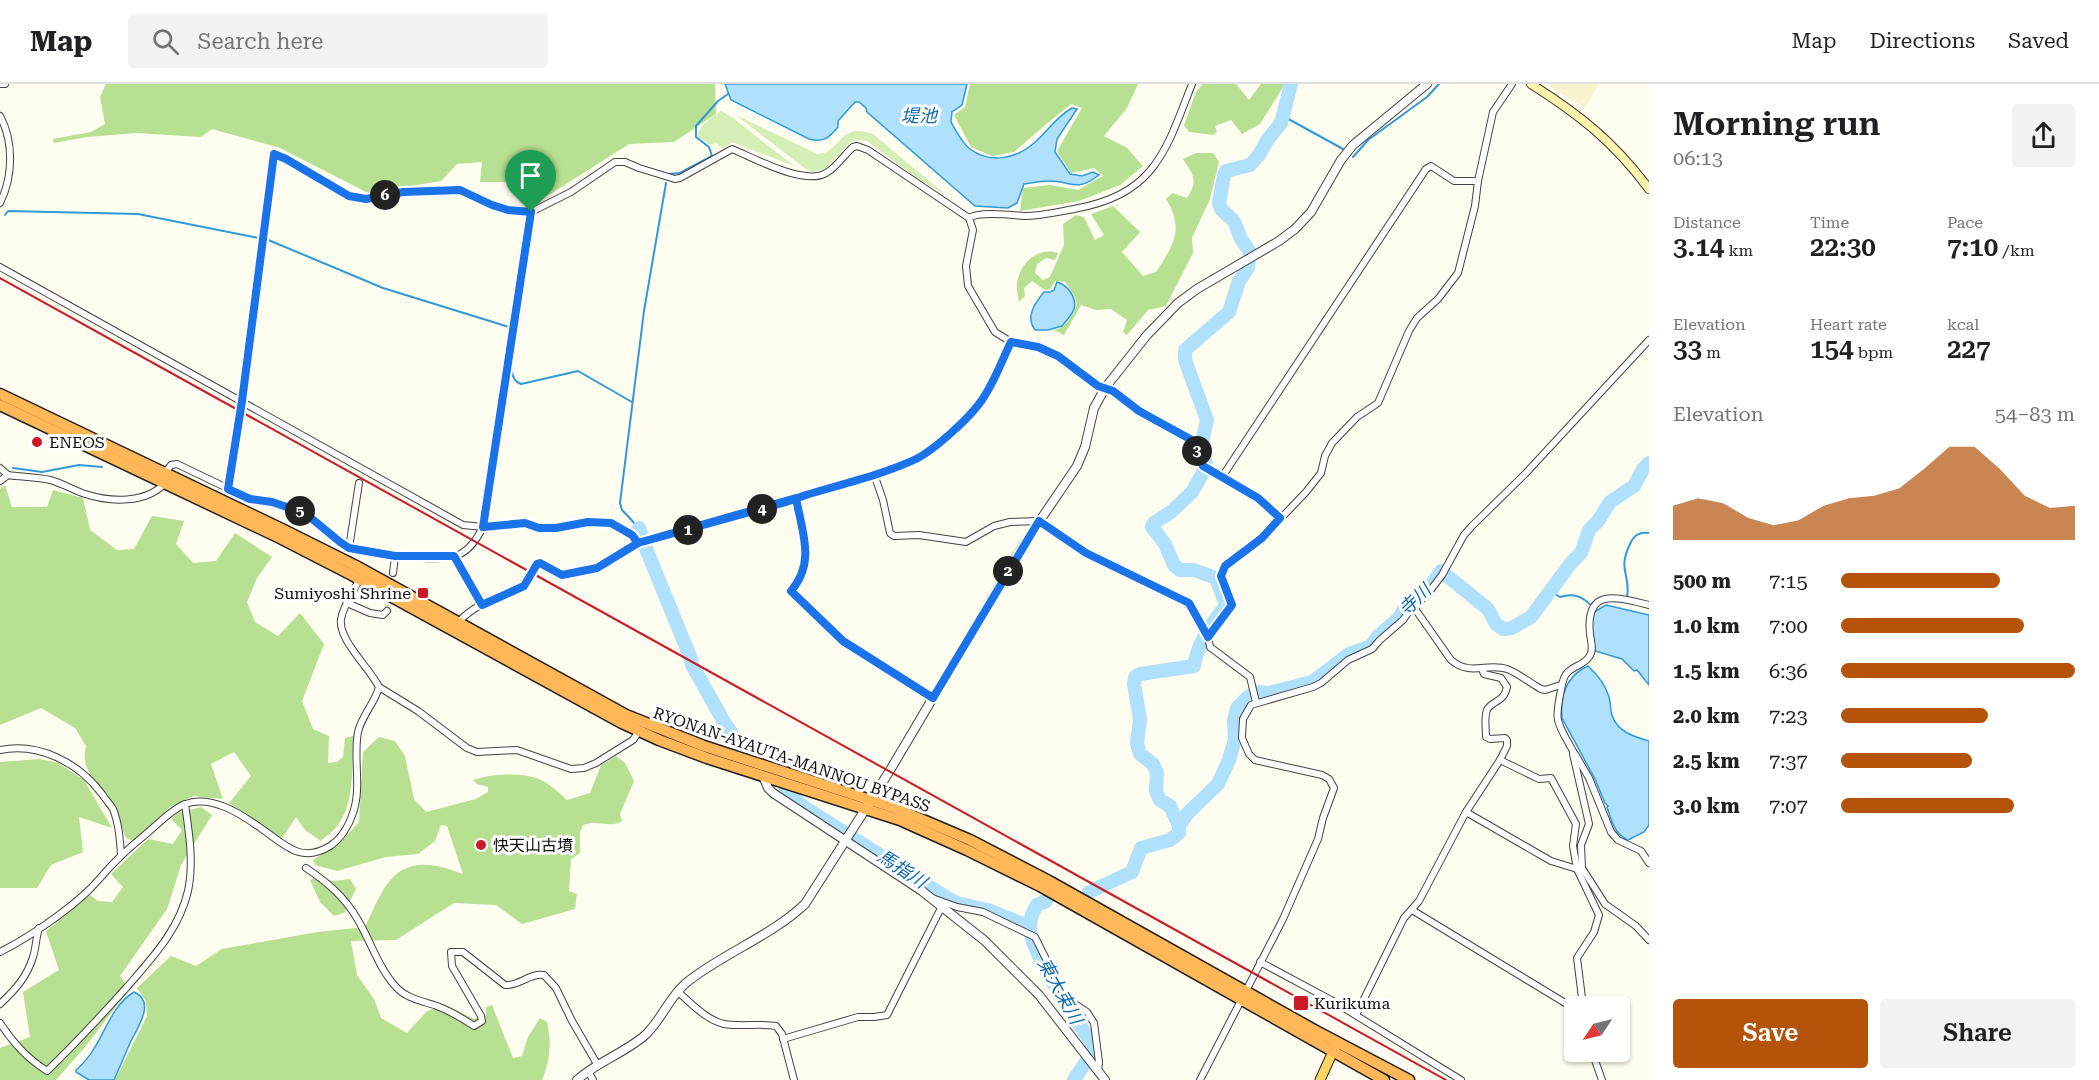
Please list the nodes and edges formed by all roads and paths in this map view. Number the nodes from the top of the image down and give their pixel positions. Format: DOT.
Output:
graph roads {
  1 [pos="0,84"];
  2 [pos="5,84"];
  3 [pos="1192,84"];
  4 [pos="1427,84"];
  5 [pos="1512,84"];
  6 [pos="1531,84"];
  7 [pos="1544,87"];
  8 [pos="0,116"];
  9 [pos="1478,181"];
  10 [pos="1649,189"];
  11 [pos="0,203"];
  12 [pos="531,212"];
  13 [pos="969,218"];
  14 [pos="0,267"];
  15 [pos="1649,340"];
  16 [pos="1011,342"];
  17 [pos="1105,388"];
  18 [pos="0,394"];
  19 [pos="242,401"];
  20 [pos="0,405"];
  21 [pos="0,468"];
  22 [pos="874,474"];
  23 [pos="8,475"];
  24 [pos="1222,477"];
  25 [pos="165,478"];
  26 [pos="0,481"];
  27 [pos="360,483"];
  28 [pos="228,489"];
  29 [pos="796,498"];
  30 [pos="1280,518"];
  31 [pos="1039,521"];
  32 [pos="483,527"];
  33 [pos="642,542"];
  34 [pos="349,548"];
  35 [pos="395,556"];
  36 [pos="454,556"];
  37 [pos="393,573"];
  38 [pos="362,575"];
  39 [pos="347,603"];
  40 [pos="482,605"];
  41 [pos="1649,605"];
  42 [pos="1413,606"];
  43 [pos="387,611"];
  44 [pos="458,622"];
  45 [pos="1206,635"];
  46 [pos="1482,669"];
  47 [pos="1562,685"];
  48 [pos="379,687"];
  49 [pos="1255,697"];
  50 [pos="933,698"];
  51 [pos="641,727"];
  52 [pos="0,750"];
  53 [pos="1573,750"];
  54 [pos="1500,760"];
  55 [pos="763,776"];
  56 [pos="185,804"];
  57 [pos="868,804"];
  58 [pos="1466,812"];
  59 [pos="847,837"];
  60 [pos="121,855"];
  61 [pos="1649,864"];
  62 [pos="306,868"];
  63 [pos="1580,868"];
  64 [pos="931,897"];
  65 [pos="942,906"];
  66 [pos="1412,910"];
  67 [pos="39,928"];
  68 [pos="1649,940"];
  69 [pos="0,952"];
  70 [pos="1260,962"];
  71 [pos="678,992"];
  72 [pos="1244,995"];
  73 [pos="1582,996"];
  74 [pos="1564,1002"];
  75 [pos="0,1004"];
  76 [pos="1356,1015"];
  77 [pos="0,1023"];
  78 [pos="783,1039"];
  79 [pos="1337,1041"];
  80 [pos="1332,1052"];
  81 [pos="1596,1062"];
  82 [pos="597,1064"];
  83 [pos="588,1071"];
  84 [pos="1098,1072"];
  85 [pos="577,1080"];
  86 [pos="593,1080"];
  87 [pos="794,1080"];
  88 [pos="1105,1080"];
  89 [pos="1200,1080"];
  90 [pos="1320,1080"];
  91 [pos="1384,1080"];
  92 [pos="1409,1080"];
  93 [pos="1461,1080"];
  94 [pos="1602,1080"];
  1 -- 2 [label="street"];
  3 -- 13 [label="street"];
  4 -- 17 [label="street"];
  5 -- 9 [label="street"];
  6 -- 7 [label="main road"];
  7 -- 10 [label="main road"];
  8 -- 11 [label="street"];
  9 -- 24 [label="street"];
  9 -- 30 [label="street"];
  12 -- 13 [label="street"];
  12 -- 19 [label="street"];
  12 -- 32 [label="street"];
  13 -- 16 [label="street"];
  14 -- 19 [label="street"];
  15 -- 42 [label="street"];
  16 -- 17 [label="street"];
  16 -- 22 [label="street"];
  17 -- 24 [label="street"];
  17 -- 31 [label="street"];
  18 -- 25 [label="highway, RYONAN-AYAUTA-MANNOU BYPASS"];
  19 -- 28 [label="street"];
  19 -- 32 [label="street"];
  20 -- 25 [label="highway, RYONAN-AYAUTA-MANNOU BYPASS"];
  21 -- 23 [label="street"];
  22 -- 29 [label="street"];
  22 -- 31 [label="street"];
  23 -- 25 [label="street"];
  23 -- 26 [label="street"];
  24 -- 30 [label="street"];
  25 -- 28 [label="street"];
  25 -- 38 [label="highway, RYONAN-AYAUTA-MANNOU BYPASS"];
  27 -- 34 [label="street"];
  28 -- 34 [label="street"];
  29 -- 33 [label="street"];
  29 -- 50 [label="street"];
  30 -- 45 [label="street"];
  31 -- 45 [label="street"];
  31 -- 50 [label="street"];
  32 -- 33 [label="street"];
  32 -- 36 [label="street"];
  33 -- 40 [label="street, bridge"];
  34 -- 35 [label="street"];
  35 -- 36 [label="street"];
  35 -- 37 [label="street"];
  36 -- 40 [label="street"];
  38 -- 39 [label="street"];
  38 -- 44 [label="highway, RYONAN-AYAUTA-MANNOU BYPASS"];
  38 -- 51 [label="highway, RYONAN-AYAUTA-MANNOU BYPASS"];
  39 -- 43 [label="street"];
  39 -- 48 [label="street"];
  40 -- 44 [label="street"];
  41 -- 47 [label="street"];
  42 -- 46 [label="street"];
  42 -- 49 [label="street"];
  44 -- 51 [label="highway, RYONAN-AYAUTA-MANNOU BYPASS"];
  45 -- 49 [label="street"];
  46 -- 47 [label="street"];
  46 -- 54 [label="street"];
  47 -- 53 [label="street"];
  48 -- 51 [label="street"];
  48 -- 56 [label="street"];
  49 -- 70 [label="street"];
  50 -- 57 [label="street"];
  51 -- 55 [label="highway, RYONAN-AYAUTA-MANNOU BYPASS"];
  51 -- 57 [label="highway, RYONAN-AYAUTA-MANNOU BYPASS"];
  52 -- 60 [label="street"];
  53 -- 61 [label="street"];
  53 -- 63 [label="street"];
  54 -- 58 [label="street"];
  54 -- 63 [label="street"];
  55 -- 57 [label="highway, RYONAN-AYAUTA-MANNOU BYPASS"];
  55 -- 59 [label="street"];
  56 -- 60 [label="street"];
  56 -- 77 [label="street"];
  57 -- 59 [label="street"];
  57 -- 72 [label="highway, RYONAN-AYAUTA-MANNOU BYPASS"];
  58 -- 63 [label="street"];
  58 -- 66 [label="street"];
  59 -- 64 [label="street"];
  59 -- 71 [label="street"];
  60 -- 67 [label="street"];
  62 -- 82 [label="street"];
  63 -- 68 [label="street"];
  63 -- 73 [label="street"];
  64 -- 65 [label="street"];
  64 -- 84 [label="street"];
  65 -- 78 [label="street"];
  65 -- 84 [label="street"];
  66 -- 74 [label="street"];
  66 -- 76 [label="street"];
  67 -- 69 [label="street"];
  67 -- 75 [label="street"];
  70 -- 72 [label="street"];
  70 -- 76 [label="street"];
  71 -- 78 [label="street"];
  71 -- 82 [label="street"];
  72 -- 79 [label="highway, RYONAN-AYAUTA-MANNOU BYPASS"];
  72 -- 80 [label="highway, RYONAN-AYAUTA-MANNOU BYPASS"];
  72 -- 89 [label="street"];
  76 -- 93 [label="street"];
  78 -- 87 [label="street"];
  79 -- 80 [label="main road"];
  79 -- 92 [label="highway, RYONAN-AYAUTA-MANNOU BYPASS"];
  80 -- 90 [label="main road"];
  80 -- 91 [label="highway, RYONAN-AYAUTA-MANNOU BYPASS"];
  81 -- 94 [label="street"];
  82 -- 83 [label="street"];
  83 -- 85 [label="street"];
  83 -- 86 [label="street"];
  84 -- 88 [label="street"];
}
